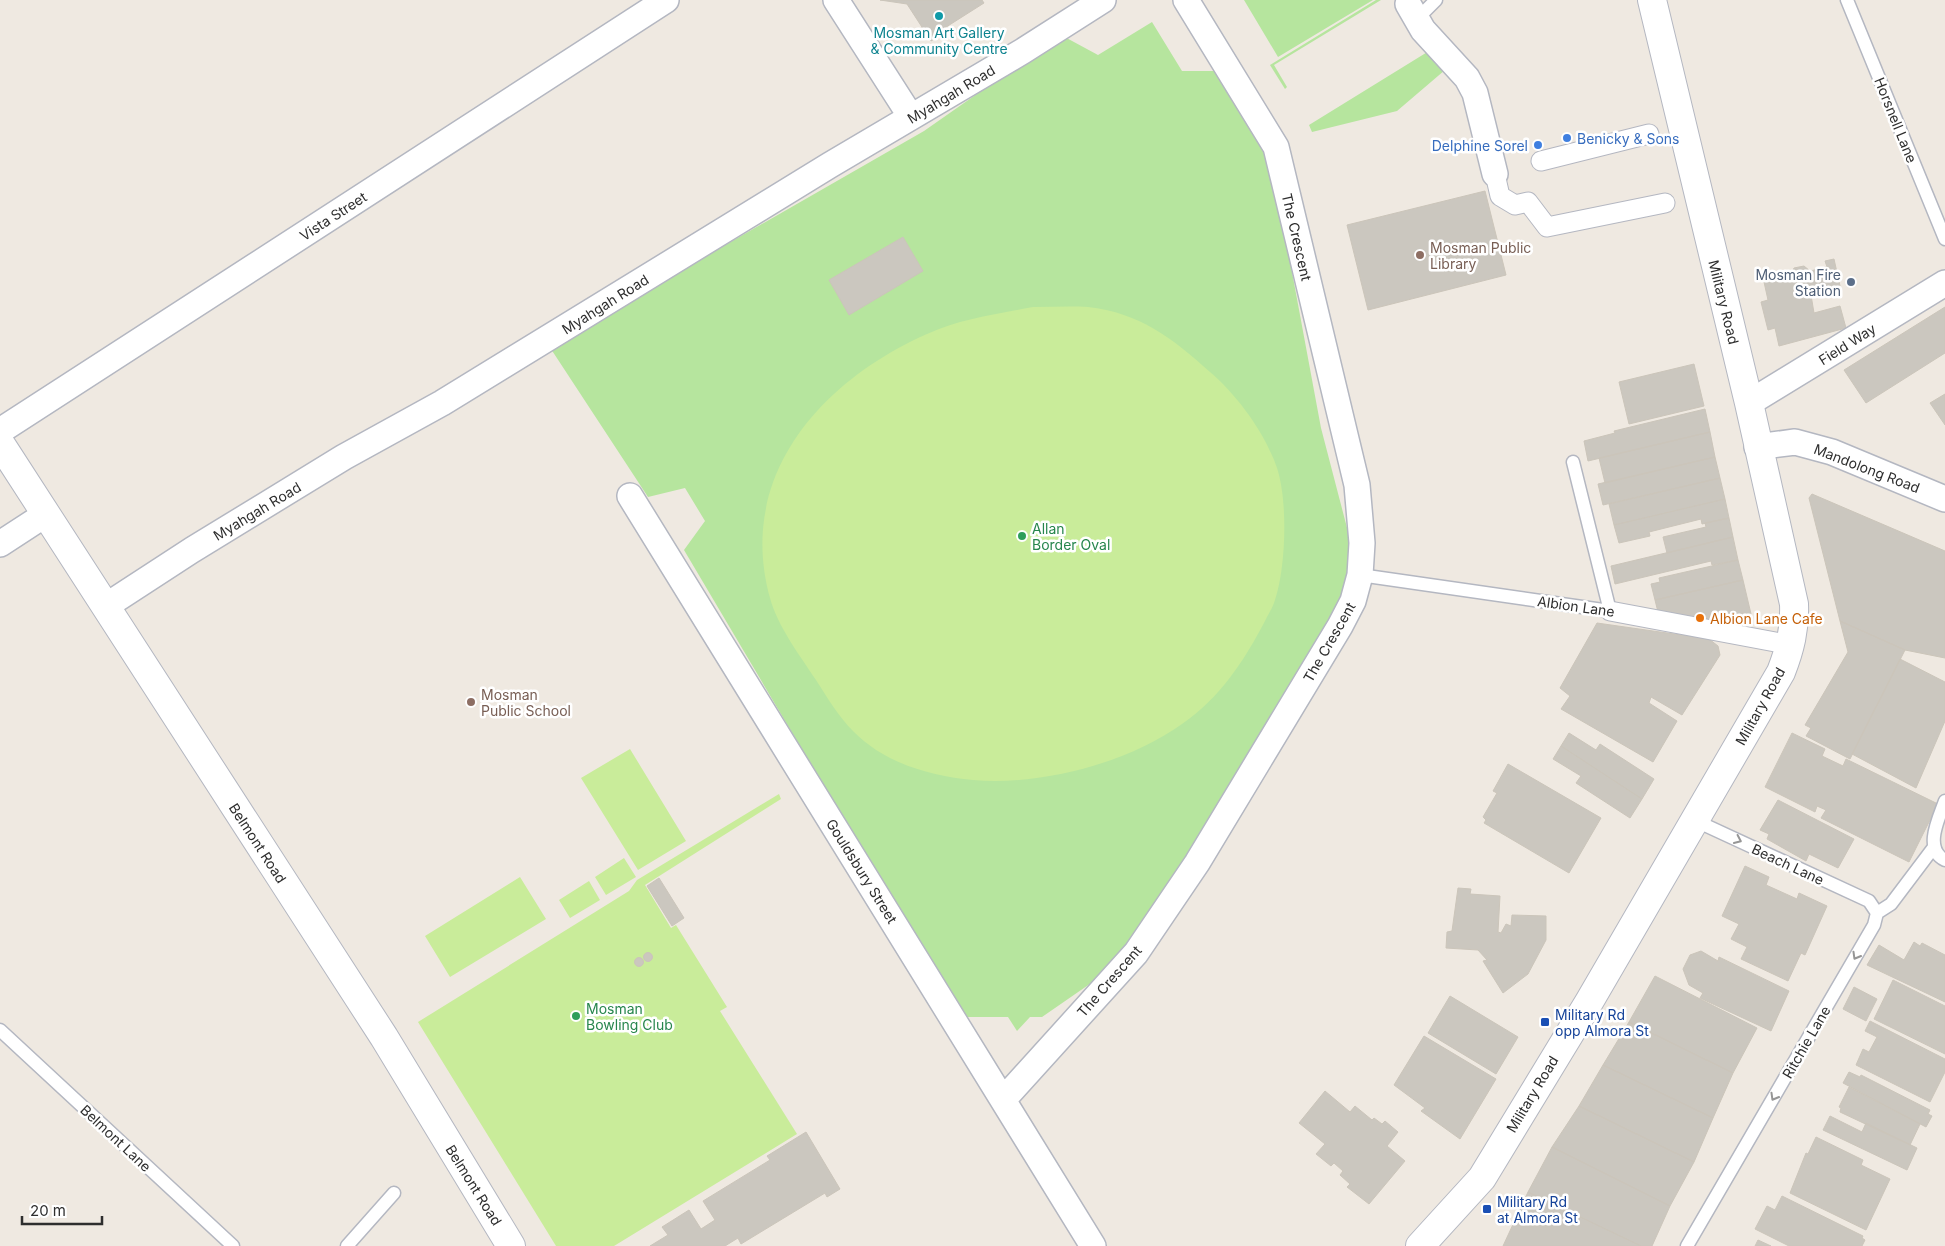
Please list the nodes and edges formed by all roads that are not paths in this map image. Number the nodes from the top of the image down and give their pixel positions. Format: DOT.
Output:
graph roads {
  1 [pos="666,0"];
  2 [pos="836,0"];
  3 [pos="1103,0"];
  4 [pos="1186,0"];
  5 [pos="1436,0"];
  6 [pos="1652,0"];
  7 [pos="1847,0"];
  8 [pos="1410,12"];
  9 [pos="911,117"];
  10 [pos="1649,134"];
  11 [pos="1540,161"];
  12 [pos="1495,174"];
  13 [pos="1665,203"];
  14 [pos="1945,239"];
  15 [pos="1945,283"];
  16 [pos="1749,403"];
  17 [pos="0,431"];
  18 [pos="0,443"];
  19 [pos="1757,447"];
  20 [pos="1573,462"];
  21 [pos="630,496"];
  22 [pos="1945,499"];
  23 [pos="46,514"];
  24 [pos="0,544"];
  25 [pos="1360,575"];
  26 [pos="106,606"];
  27 [pos="1610,611"];
  28 [pos="1791,645"];
  29 [pos="1945,801"];
  30 [pos="1694,820"];
  31 [pos="1934,847"];
  32 [pos="1945,860"];
  33 [pos="1877,913"];
  34 [pos="0,1030"];
  35 [pos="1003,1100"];
  36 [pos="394,1193"];
  37 [pos="1425,1245"];
  38 [pos="233,1246"];
  39 [pos="347,1246"];
  40 [pos="511,1246"];
  41 [pos="1094,1246"];
  42 [pos="1687,1246"];
  1 -- 17 [label="street, Vista Street"];
  2 -- 9 [label="street"];
  3 -- 9 [label="street, Myahgah Road"];
  4 -- 25 [label="street, The Crescent"];
  5 -- 8 [label="lane"];
  6 -- 16 [label="main road, Military Road"];
  7 -- 14 [label="lane, Horsnell Lane"];
  8 -- 12 [label="street"];
  9 -- 26 [label="street, Myahgah Road"];
  10 -- 11 [label="street"];
  12 -- 13 [label="street"];
  15 -- 16 [label="street, Field Way"];
  16 -- 19 [label="main road, Military Road"];
  18 -- 23 [label="main road, Belmont Road"];
  19 -- 22 [label="street, Mandolong Road"];
  19 -- 28 [label="main road, Military Road"];
  20 -- 27 [label="lane"];
  21 -- 35 [label="street, Gouldsbury Street"];
  23 -- 24 [label="street"];
  23 -- 26 [label="main road, Belmont Road"];
  25 -- 27 [label="lane, Albion Lane"];
  25 -- 35 [label="street, The Crescent"];
  26 -- 40 [label="main road, Belmont Road"];
  27 -- 28 [label="street, Albion Lane"];
  28 -- 30 [label="main road, Military Road"];
  29 -- 31 [label="lane"];
  30 -- 33 [label="lane, Beach Lane, one-way"];
  30 -- 37 [label="main road, Military Road"];
  31 -- 32 [label="lane"];
  31 -- 33 [label="lane"];
  33 -- 42 [label="lane, Ritchie Lane, one-way"];
  34 -- 38 [label="lane, Belmont Lane"];
  35 -- 41 [label="street, Gouldsbury Street"];
  36 -- 39 [label="lane"];
}
